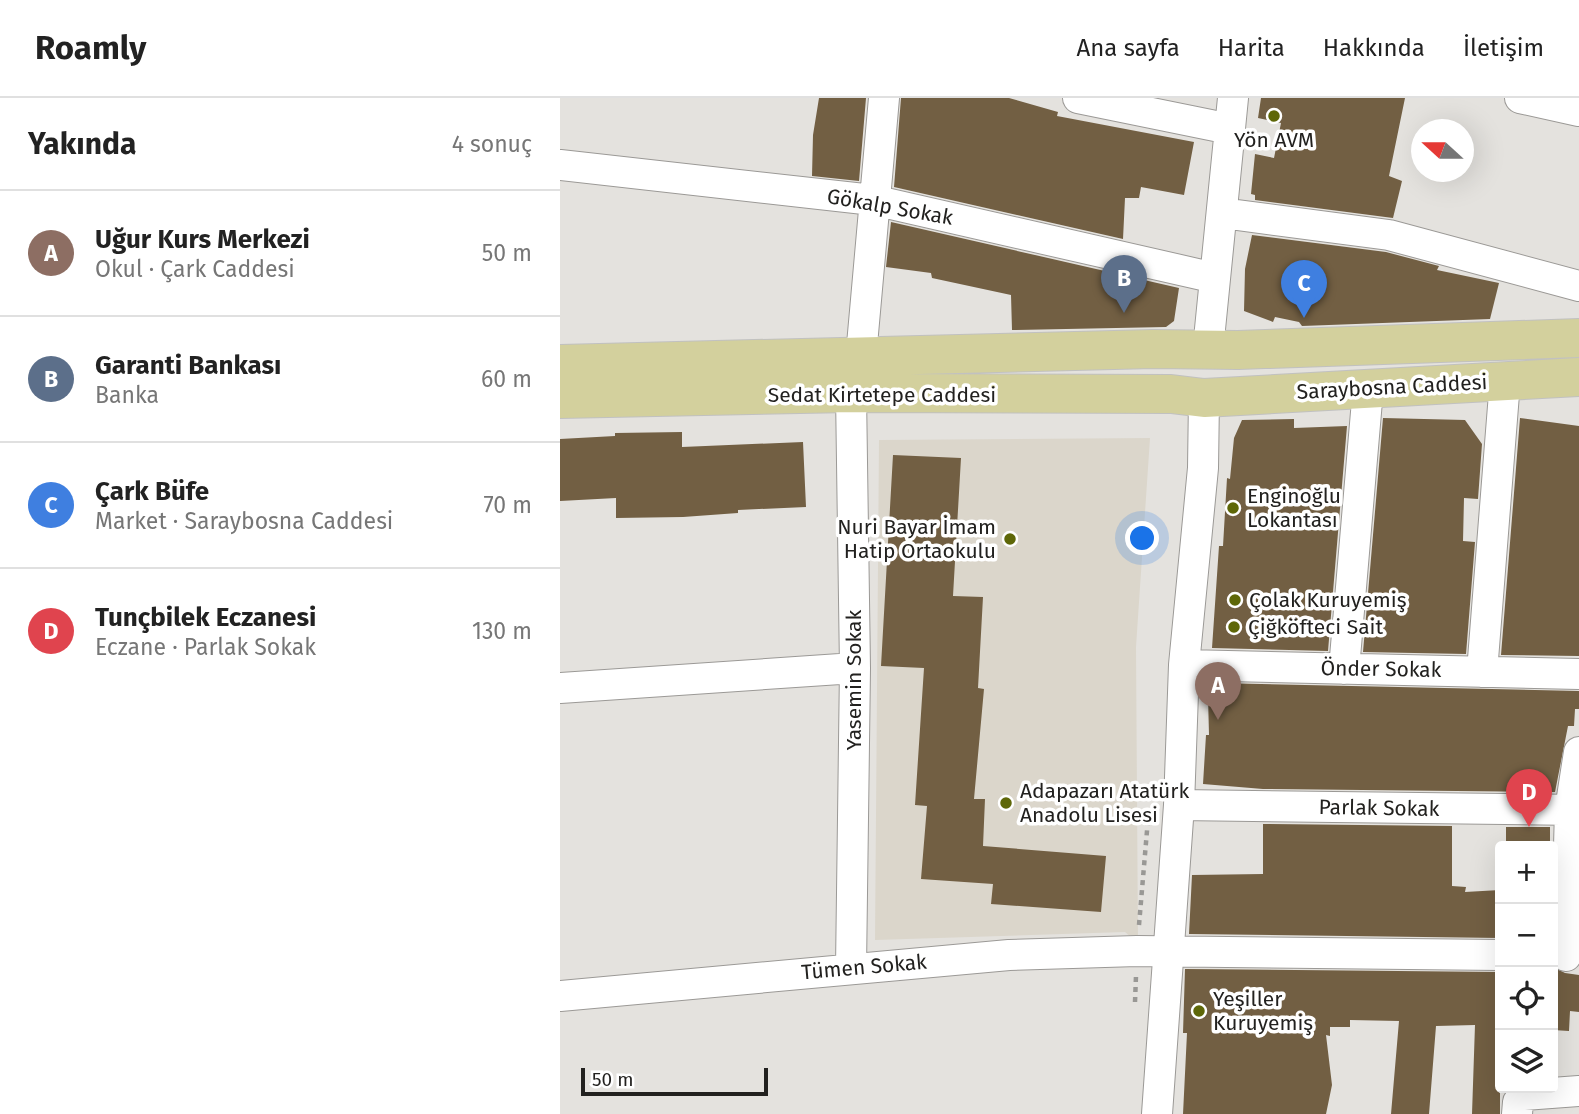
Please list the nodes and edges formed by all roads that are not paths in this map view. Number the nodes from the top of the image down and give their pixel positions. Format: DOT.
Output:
graph roads {
  1 [pos="884,98"];
  2 [pos="1078,98"];
  3 [pos="1233,98"];
  4 [pos="1520,98"];
  5 [pos="1579,111"];
  6 [pos="1230,129"];
  7 [pos="560,165"];
  8 [pos="882,202"];
  9 [pos="1222,213"];
  10 [pos="1215,278"];
  11 [pos="1579,285"];
  12 [pos="1579,338"];
  13 [pos="1153,349"];
  14 [pos="1223,350"];
  15 [pos="861,356"];
  16 [pos="560,364"];
  17 [pos="1579,377"];
  18 [pos="1505,381"];
  19 [pos="1368,389"];
  20 [pos="851,393"];
  21 [pos="1204,398"];
  22 [pos="560,400"];
  23 [pos="1184,665"];
  24 [pos="855,668"];
  25 [pos="1344,669"];
  26 [pos="1482,672"];
  27 [pos="1579,674"];
  28 [pos="560,688"];
  29 [pos="1579,752"];
  30 [pos="1179,805"];
  31 [pos="1574,810"];
  32 [pos="1168,953"];
  33 [pos="1495,955"];
  34 [pos="1566,956"];
  35 [pos="850,968"];
  36 [pos="560,996"];
  37 [pos="1579,1091"];
  38 [pos="1157,1114"];
  39 [pos="1517,1114"];
  1 -- 8 [label="street"];
  2 -- 6 [label="street"];
  3 -- 6 [label="street"];
  4 -- 5 [label="street"];
  6 -- 9 [label="street"];
  7 -- 8 [label="street, Gökalp Sokak"];
  8 -- 10 [label="street, Gökalp Sokak"];
  8 -- 15 [label="street"];
  9 -- 10 [label="street"];
  9 -- 11 [label="street"];
  10 -- 14 [label="street"];
  12 -- 14 [label="main road, Saraybosna Caddesi"];
  13 -- 14 [label="main road, Saraybosna Caddesi"];
  13 -- 15 [label="main road, Sedat Kirtetepe Caddesi"];
  13 -- 21 [label="main road"];
  15 -- 16 [label="main road, Sedat Kirtetepe Caddesi"];
  17 -- 18 [label="main road, Saraybosna Caddesi"];
  18 -- 19 [label="main road, Saraybosna Caddesi"];
  18 -- 26 [label="street"];
  19 -- 21 [label="main road, Saraybosna Caddesi"];
  19 -- 25 [label="street"];
  20 -- 21 [label="main road, Sedat Kirtetepe Caddesi"];
  20 -- 22 [label="main road, Sedat Kirtetepe Caddesi"];
  20 -- 24 [label="street, Yasemin Sokak"];
  21 -- 23 [label="street"];
  23 -- 25 [label="street, Önder Sokak"];
  23 -- 30 [label="street"];
  24 -- 28 [label="street"];
  24 -- 35 [label="street, Yasemin Sokak"];
  25 -- 26 [label="street, Önder Sokak"];
  26 -- 27 [label="street, Önder Sokak"];
  29 -- 31 [label="street"];
  30 -- 31 [label="street, Parlak Sokak"];
  30 -- 32 [label="street"];
  31 -- 34 [label="street"];
  32 -- 33 [label="street, Tümen Sokak"];
  32 -- 35 [label="street, Tümen Sokak"];
  32 -- 38 [label="street"];
  35 -- 36 [label="street, Tümen Sokak"];
  37 -- 39 [label="street"];
}
